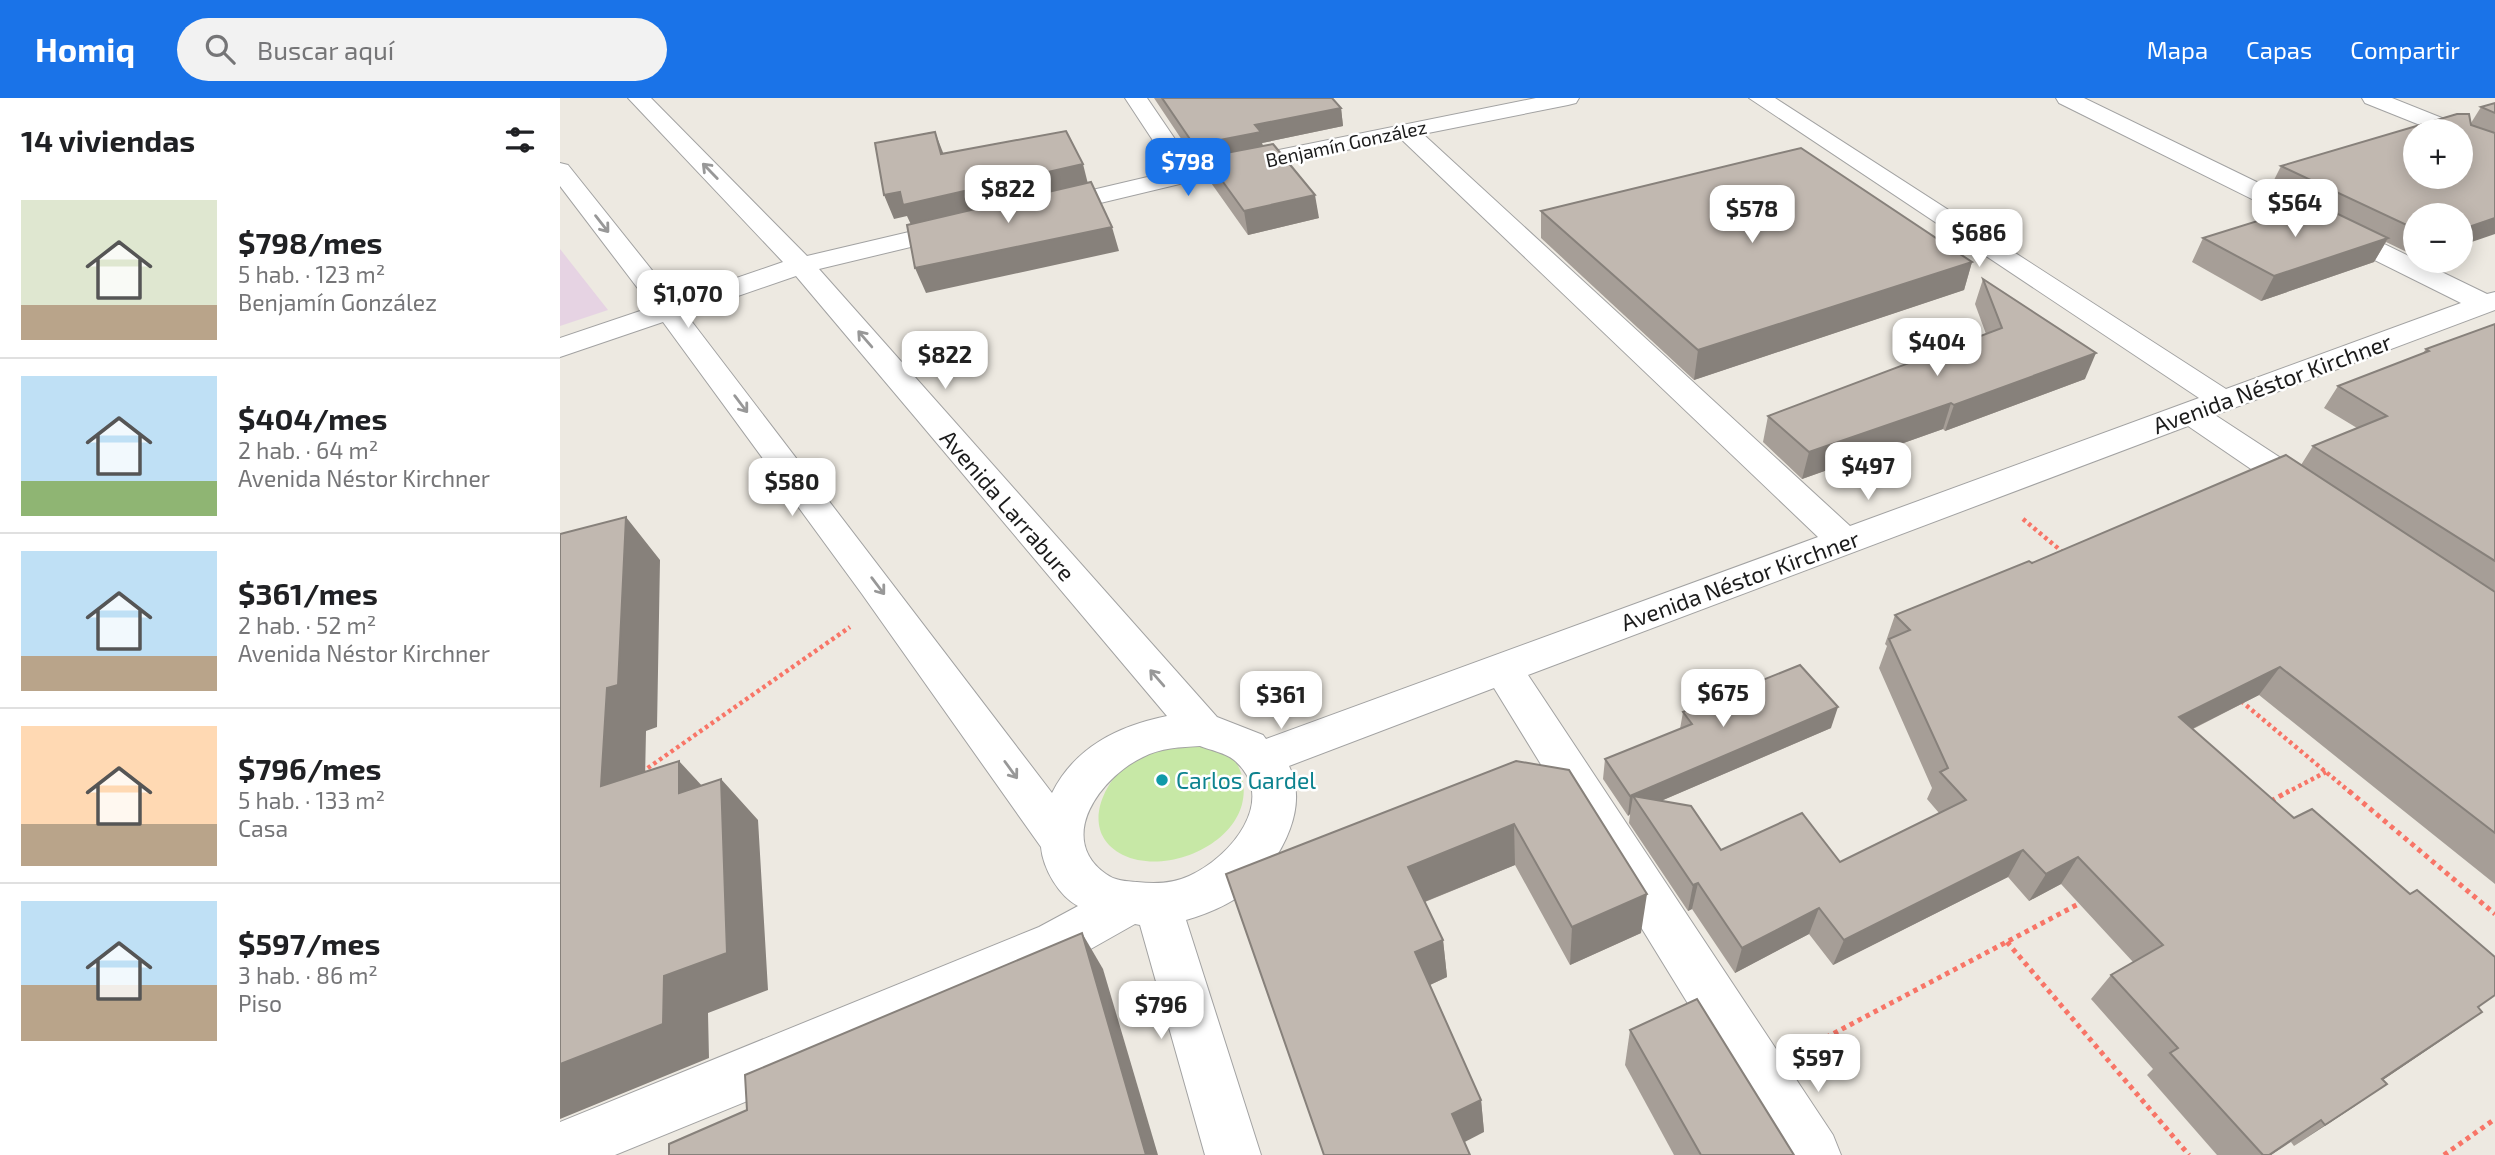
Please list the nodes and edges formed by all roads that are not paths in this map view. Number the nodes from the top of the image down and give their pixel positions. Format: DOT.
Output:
graph roads {
  1 [pos="1136,98"];
  2 [pos="1568,98"];
  3 [pos="1760,98"];
  4 [pos="2067,98"];
  5 [pos="2373,98"];
  6 [pos="649,100"];
  7 [pos="2424,119"];
  8 [pos="1405,130"];
  9 [pos="560,170"];
  10 [pos="1188,175"];
  11 [pos="1028,212"];
  12 [pos="988,221"];
  13 [pos="801,265"];
  14 [pos="2490,302"];
  15 [pos="670,310"];
  16 [pos="560,348"];
  17 [pos="2224,401"];
  18 [pos="2190,413"];
  19 [pos="2337,511"];
  20 [pos="1844,541"];
  21 [pos="1502,668"];
  22 [pos="1202,729"];
  23 [pos="1262,758"];
  24 [pos="1060,838"];
  25 [pos="1142,905"];
  26 [pos="560,1150"];
  27 [pos="1233,1155"];
  28 [pos="1813,1155"];
  1 -- 10 [label="street"];
  2 -- 8 [label="street, Benjamín González"];
  3 -- 17 [label="street"];
  4 -- 14 [label="street"];
  5 -- 7 [label="street"];
  13 -- 6 [label="street, Avenida Larrabure, one-way"];
  8 -- 10 [label="street, Benjamín González"];
  8 -- 20 [label="street"];
  9 -- 15 [label="street, one-way"];
  10 -- 11 [label="street, Benjamín González"];
  12 -- 13 [label="street"];
  13 -- 15 [label="street"];
  22 -- 13 [label="street, Avenida Larrabure, one-way"];
  14 -- 17 [label="street, Avenida Néstor Kirchner"];
  15 -- 16 [label="street"];
  15 -- 24 [label="street, one-way"];
  17 -- 18 [label="street, Avenida Néstor Kirchner"];
  18 -- 19 [label="street"];
  18 -- 20 [label="street, Avenida Néstor Kirchner"];
  20 -- 21 [label="street, Avenida Néstor Kirchner"];
  21 -- 23 [label="street, Avenida Néstor Kirchner"];
  21 -- 28 [label="street"];
  22 -- 23 [label="street"];
  22 -- 24 [label="street"];
  23 -- 25 [label="street"];
  24 -- 25 [label="street"];
  25 -- 26 [label="street"];
  25 -- 27 [label="street"];
}
